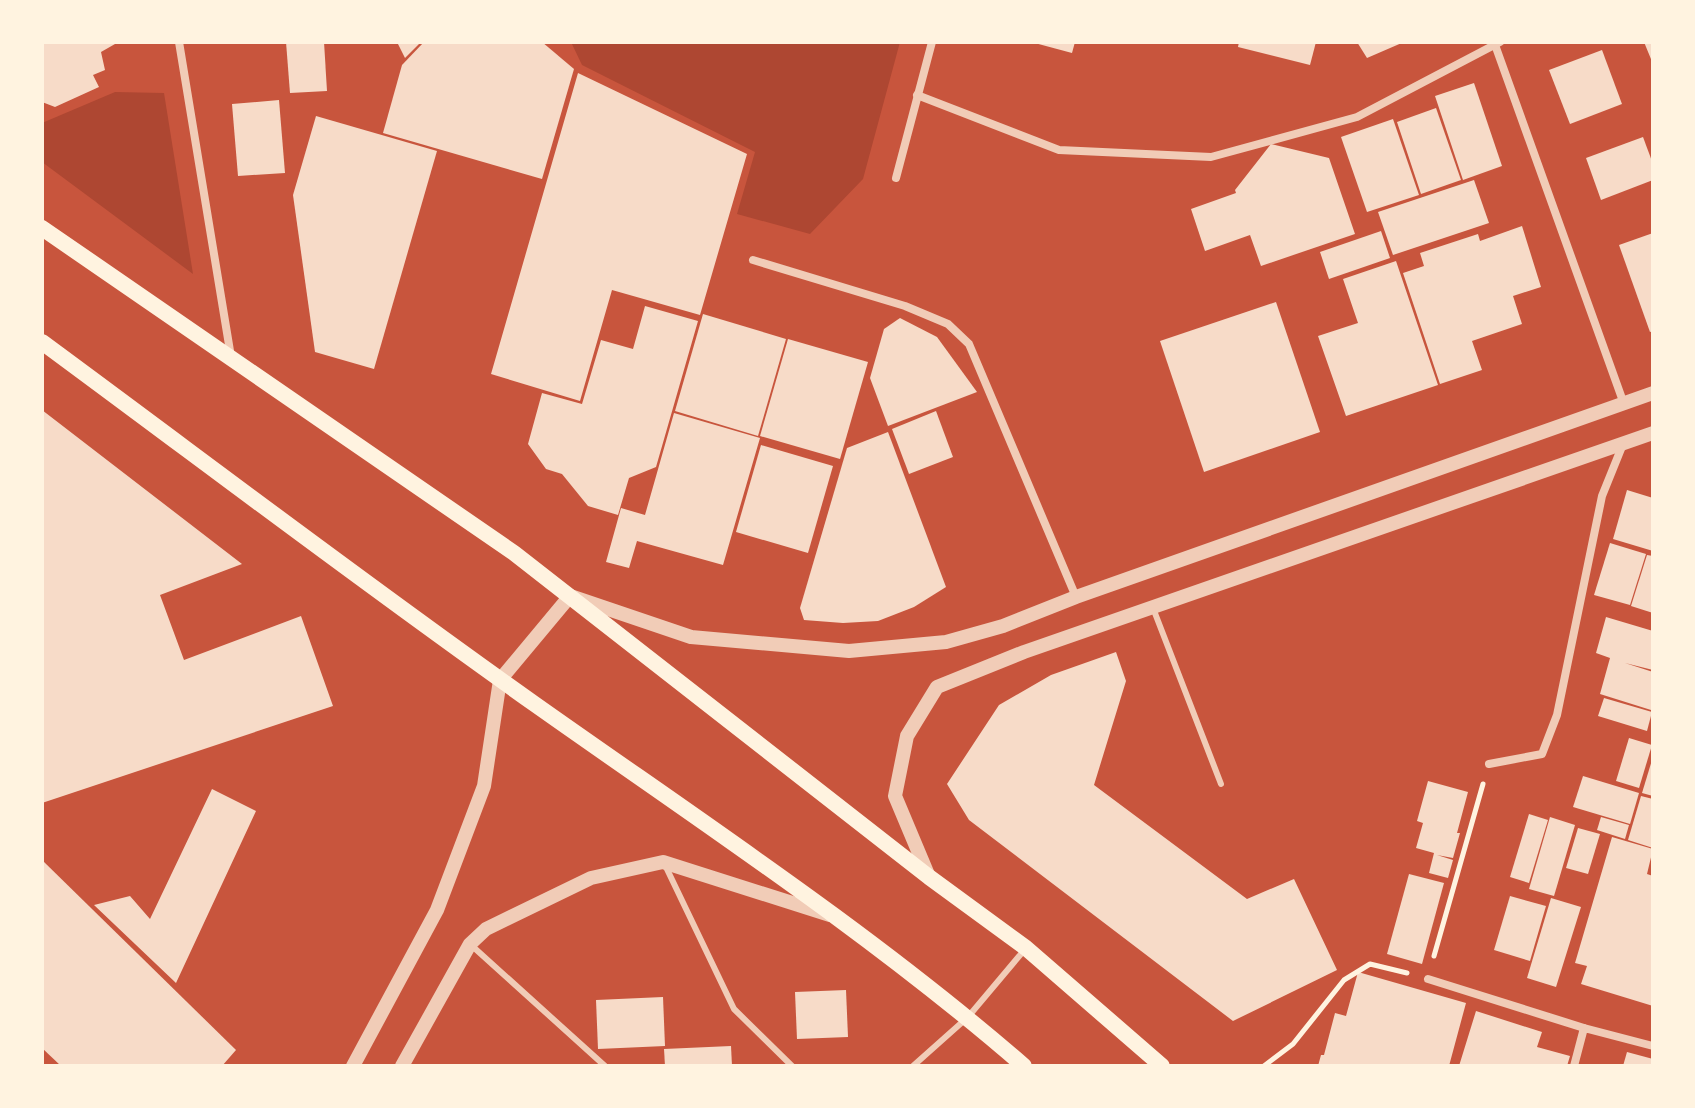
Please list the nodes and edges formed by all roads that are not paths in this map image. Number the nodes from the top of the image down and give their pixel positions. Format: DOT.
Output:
graph roads {
  1 [pos="179,42"];
  2 [pos="932,42"];
  3 [pos="1496,43"];
  4 [pos="917,95"];
  5 [pos="896,178"];
  6 [pos="42,228"];
  7 [pos="753,260"];
  8 [pos="42,342"];
  9 [pos="232,360"];
  10 [pos="1653,393"];
  11 [pos="1624,404"];
  12 [pos="1653,433"];
  13 [pos="1623,443"];
  14 [pos="570,596"];
  15 [pos="1076,597"];
  16 [pos="1153,608"];
  17 [pos="500,680"];
  18 [pos="1489,764"];
  19 [pos="1221,784"];
  20 [pos="663,862"];
  21 [pos="929,877"];
  22 [pos="835,917"];
  23 [pos="470,944"];
  24 [pos="1026,948"];
  25 [pos="1428,979"];
  26 [pos="968,1017"];
  27 [pos="1584,1028"];
  28 [pos="1653,1046"];
  29 [pos="353,1066"];
  30 [pos="402,1066"];
  31 [pos="605,1066"];
  32 [pos="792,1066"];
  33 [pos="913,1066"];
  34 [pos="1024,1066"];
  35 [pos="1162,1066"];
  36 [pos="1574,1066"];
  1 -- 9 [label="street"];
  2 -- 4 [label="street"];
  3 -- 4 [label="street"];
  3 -- 11 [label="street"];
  4 -- 5 [label="street"];
  6 -- 9 [label="main road"];
  7 -- 15 [label="street"];
  8 -- 17 [label="main road"];
  9 -- 14 [label="main road"];
  10 -- 11 [label="street"];
  11 -- 15 [label="street"];
  12 -- 13 [label="street"];
  13 -- 16 [label="street"];
  13 -- 18 [label="street"];
  14 -- 15 [label="street"];
  14 -- 17 [label="street"];
  14 -- 21 [label="main road"];
  16 -- 19 [label="lane"];
  16 -- 21 [label="street"];
  17 -- 22 [label="main road"];
  17 -- 29 [label="street"];
  20 -- 22 [label="street"];
  20 -- 23 [label="street"];
  20 -- 32 [label="lane"];
  21 -- 24 [label="main road"];
  22 -- 26 [label="main road"];
  23 -- 30 [label="street"];
  23 -- 31 [label="lane"];
  24 -- 26 [label="lane"];
  24 -- 35 [label="main road"];
  25 -- 27 [label="street"];
  26 -- 33 [label="lane"];
  26 -- 34 [label="main road"];
  27 -- 28 [label="street"];
  27 -- 36 [label="street"];
}
